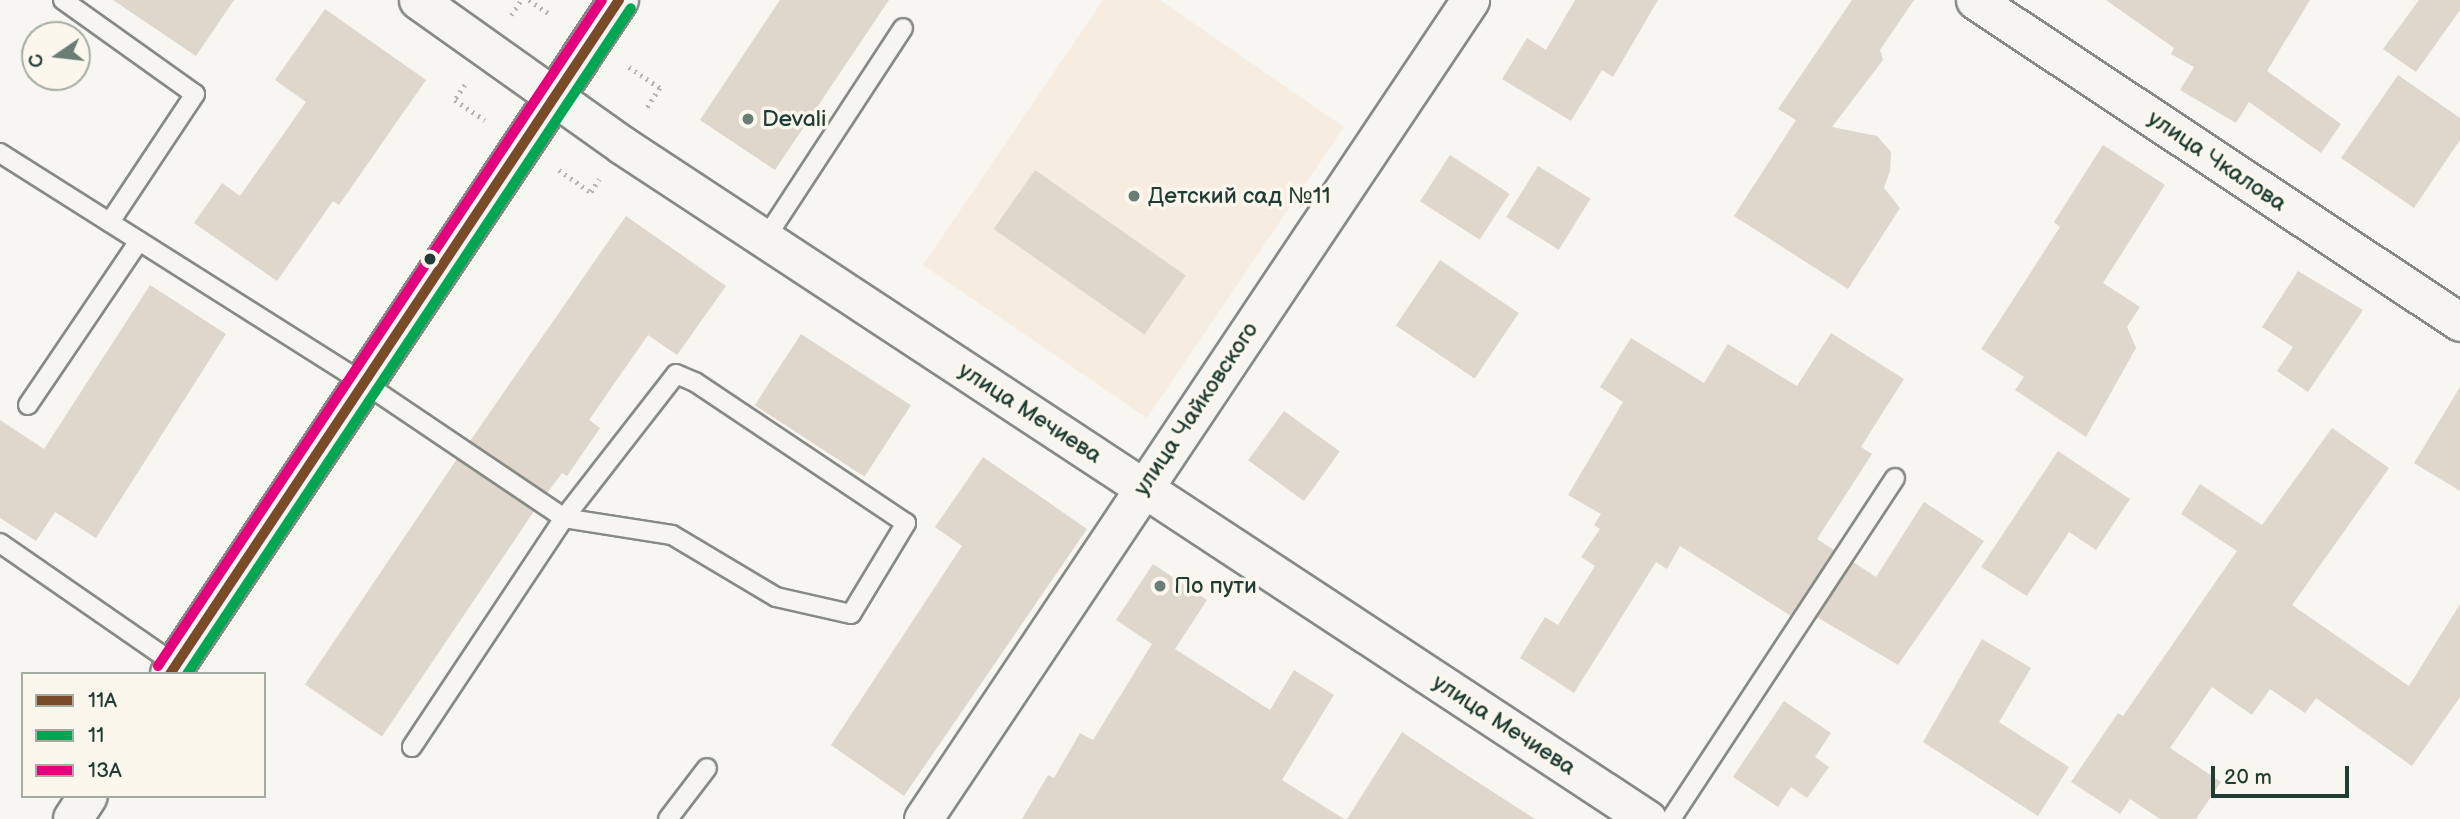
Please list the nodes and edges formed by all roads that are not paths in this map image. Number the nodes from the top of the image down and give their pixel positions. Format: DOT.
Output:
graph roads {
  1 [pos="63,0"];
  2 [pos="418,0"];
  3 [pos="620,0"];
  4 [pos="1470,0"];
  5 [pos="1975,0"];
  6 [pos="903,28"];
  7 [pos="556,96"];
  8 [pos="0,153"];
  9 [pos="110,222"];
  10 [pos="765,239"];
  11 [pos="139,240"];
  12 [pos="2460,322"];
  13 [pos="364,383"];
  14 [pos="28,405"];
  15 [pos="1895,478"];
  16 [pos="1143,487"];
  17 [pos="564,519"];
  18 [pos="0,543"];
  19 [pos="173,669"];
  20 [pos="412,747"];
  21 [pos="706,768"];
  22 [pos="87,798"];
  23 [pos="73,819"];
  24 [pos="668,819"];
  25 [pos="923,819"];
  26 [pos="1647,819"];
  27 [pos="1671,819"];
  1 -- 9 [label="lane"];
  2 -- 7 [label="street, улица Мечиева"];
  3 -- 7 [label="street"];
  4 -- 16 [label="street, улица Чайковского"];
  5 -- 12 [label="street, улица Чкалова"];
  6 -- 10 [label="lane"];
  7 -- 10 [label="street, улица Мечиева"];
  7 -- 13 [label="street"];
  8 -- 9 [label="lane"];
  9 -- 11 [label="lane"];
  10 -- 16 [label="street, улица Мечиева"];
  11 -- 13 [label="lane"];
  11 -- 14 [label="lane"];
  13 -- 17 [label="lane"];
  13 -- 19 [label="street"];
  15 -- 27 [label="lane"];
  16 -- 25 [label="street, улица Чайковского"];
  16 -- 26 [label="street, улица Мечиева"];
  17 -- 17 [label="lane"];
  17 -- 20 [label="lane"];
  18 -- 19 [label="lane"];
  21 -- 24 [label="lane"];
  22 -- 23 [label="street"];
}
